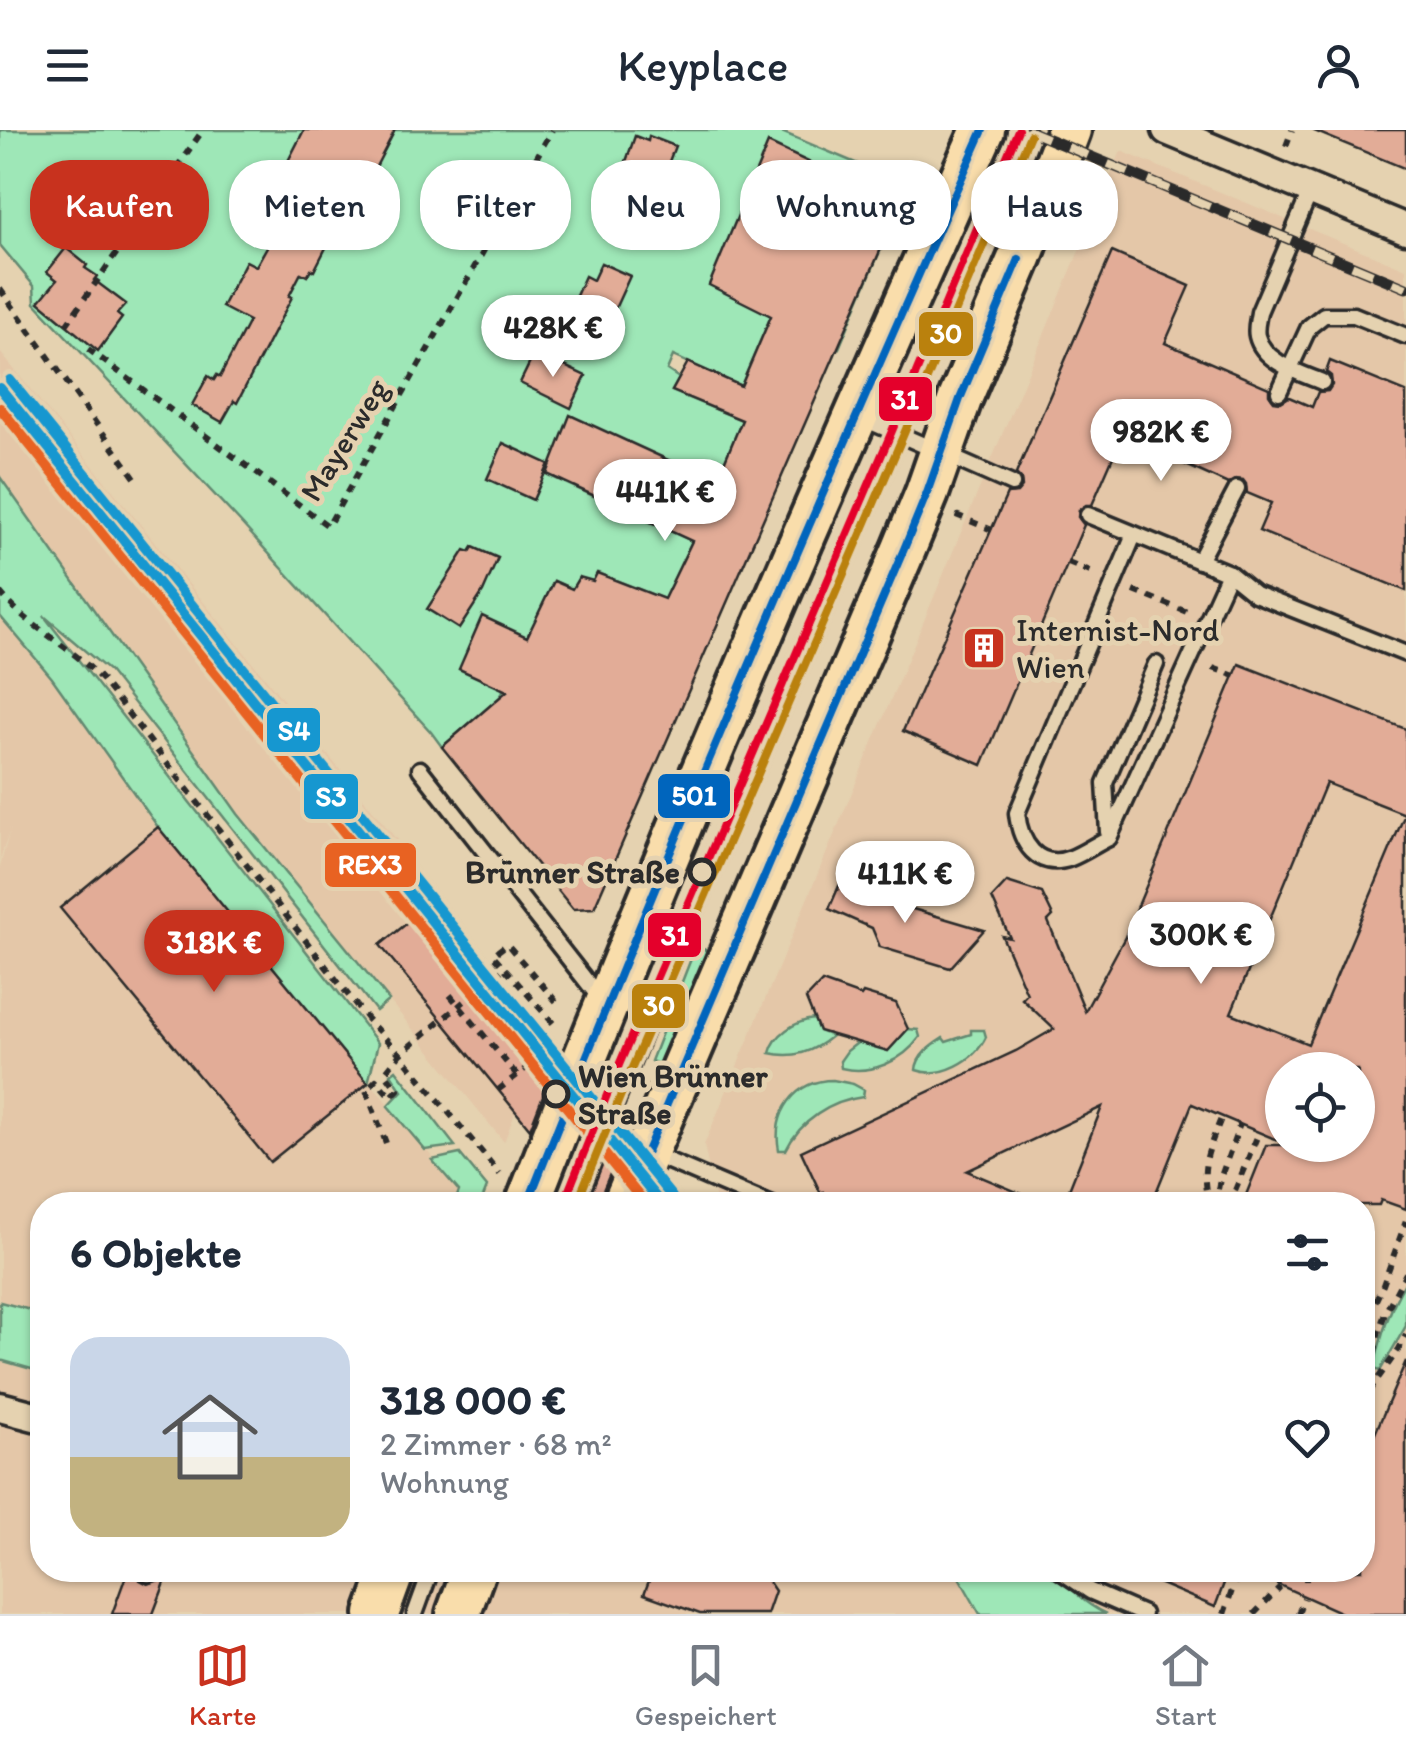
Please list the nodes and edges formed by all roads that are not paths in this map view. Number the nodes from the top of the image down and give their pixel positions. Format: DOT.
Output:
graph roads {
  1 [pos="982,130"];
  2 [pos="1026,130"];
  3 [pos="1069,130"];
  4 [pos="1166,130"];
  5 [pos="1312,190"];
  6 [pos="1406,229"];
  7 [pos="1406,336"];
  8 [pos="1290,370"];
  9 [pos="1322,382"];
  10 [pos="1279,392"];
  11 [pos="857,416"];
  12 [pos="899,434"];
  13 [pos="942,452"];
  14 [pos="1012,484"];
  15 [pos="1237,489"];
  16 [pos="1088,515"];
  17 [pos="1134,535"];
  18 [pos="1199,561"];
  19 [pos="1229,573"];
  20 [pos="1406,654"];
  21 [pos="1156,664"];
  22 [pos="420,769"];
  23 [pos="1109,838"];
  24 [pos="606,1005"];
  25 [pos="647,1152"];
  26 [pos="533,1192"];
  27 [pos="580,1192"];
  28 [pos="630,1192"];
  29 [pos="741,1192"];
  30 [pos="0,1407"];
  31 [pos="30,1415"];
  32 [pos="388,1582"];
  33 [pos="427,1582"];
  34 [pos="470,1582"];
  35 [pos="1077,1582"];
  36 [pos="377,1614"];
  37 [pos="415,1614"];
  38 [pos="458,1614"];
  39 [pos="1143,1614"];
  1 -- 11 [label="main road"];
  2 -- 12 [label="lane"];
  3 -- 13 [label="main road"];
  4 -- 5 [label="street"];
  5 -- 6 [label="street"];
  5 -- 8 [label="lane"];
  7 -- 8 [label="lane"];
  8 -- 9 [label="lane"];
  8 -- 10 [label="lane"];
  11 -- 12 [label="lane"];
  11 -- 24 [label="main road"];
  12 -- 13 [label="lane"];
  12 -- 27 [label="lane"];
  13 -- 14 [label="lane"];
  13 -- 25 [label="main road"];
  15 -- 18 [label="lane"];
  16 -- 17 [label="lane"];
  17 -- 18 [label="lane"];
  17 -- 23 [label="lane"];
  18 -- 19 [label="lane"];
  19 -- 20 [label="lane"];
  19 -- 23 [label="lane"];
  21 -- 23 [label="lane"];
  22 -- 24 [label="lane"];
  24 -- 26 [label="main road"];
  25 -- 28 [label="main road"];
  25 -- 29 [label="lane"];
  30 -- 31 [label="street"];
  32 -- 36 [label="main road"];
  33 -- 37 [label="lane"];
  34 -- 38 [label="main road"];
  35 -- 39 [label="lane"];
}
